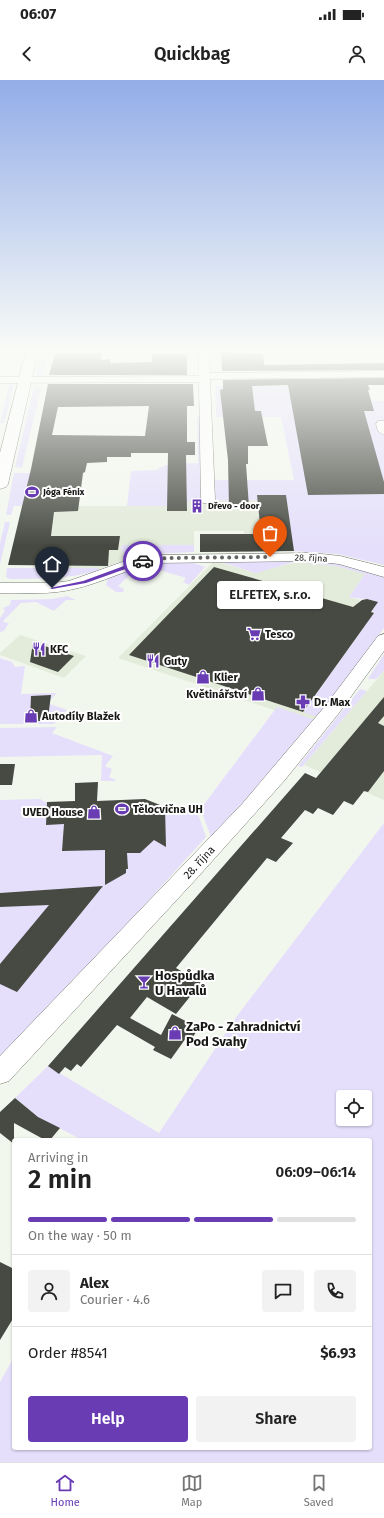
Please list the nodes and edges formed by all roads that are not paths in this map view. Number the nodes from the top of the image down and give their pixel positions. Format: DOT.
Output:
graph roads {
  1 [pos="16,416"];
  2 [pos="206,416"];
  3 [pos="1,475"];
  4 [pos="208,500"];
  5 [pos="384,572"];
  6 [pos="0,588"];
  7 [pos="384,639"];
  8 [pos="0,1073"];
  1 -- 3 [label="main road"];
  2 -- 4 [label="street"];
  5 -- 6 [label="street, 28. října"];
  7 -- 8 [label="street, 28. října"];
}
